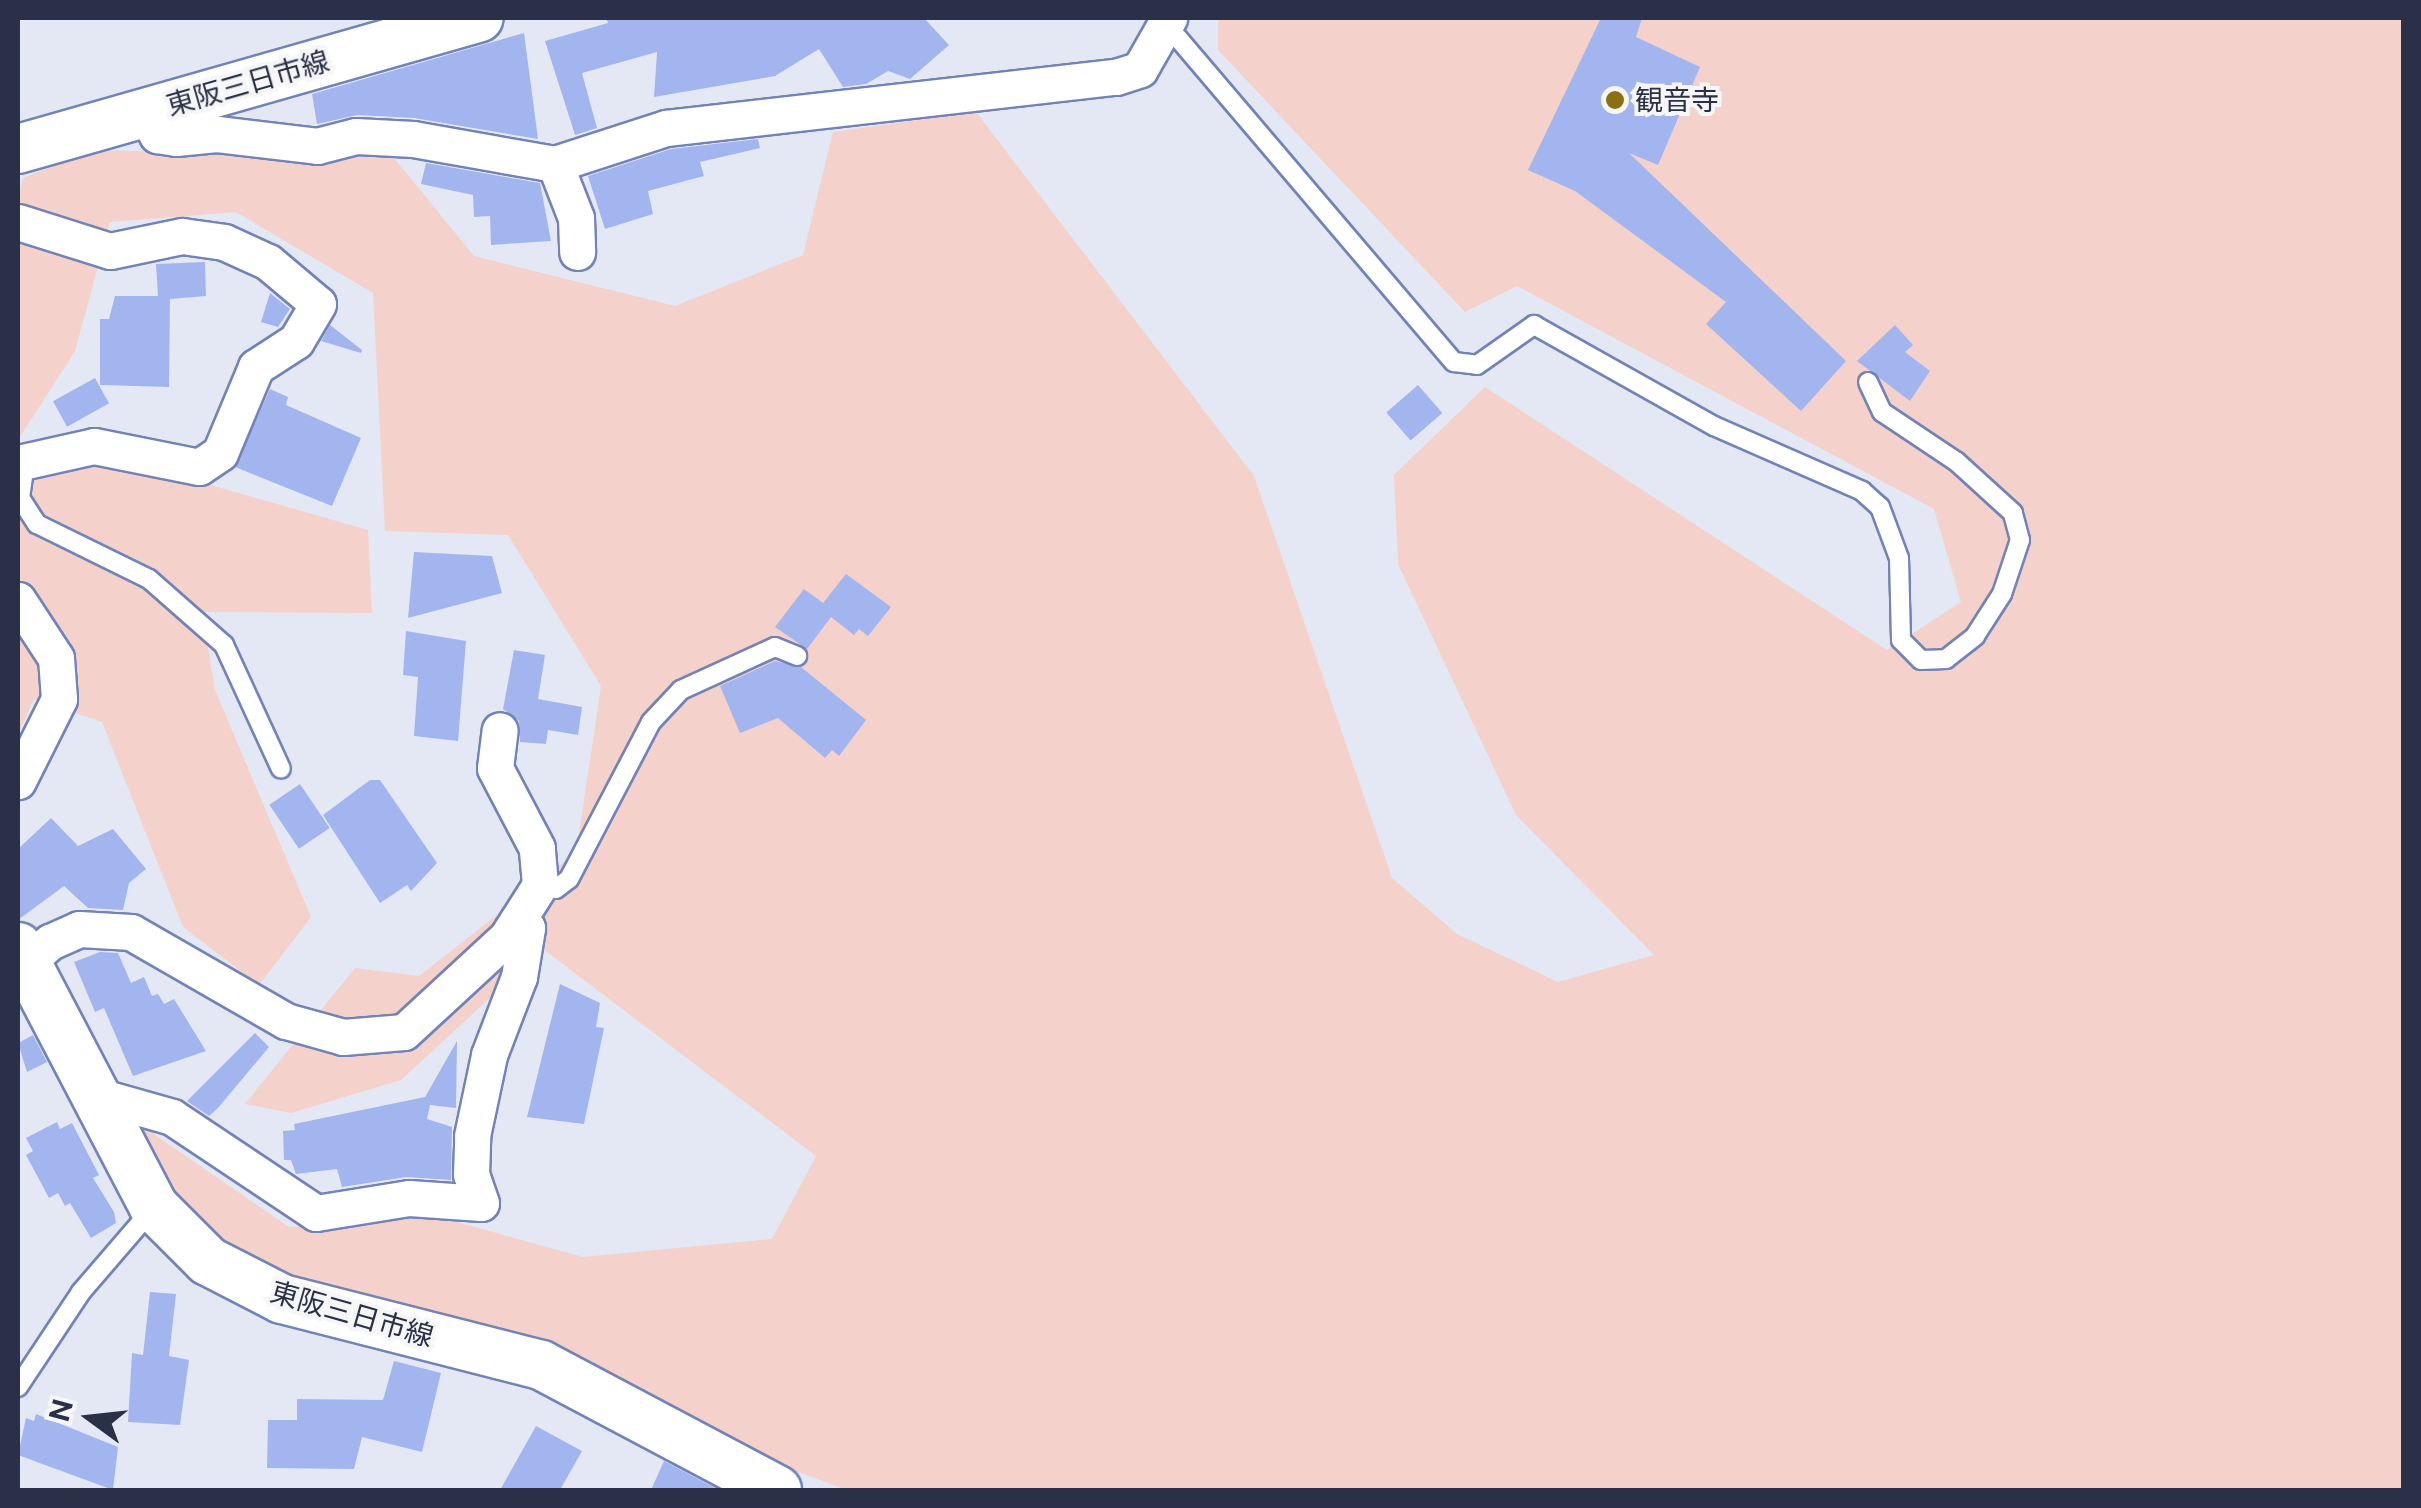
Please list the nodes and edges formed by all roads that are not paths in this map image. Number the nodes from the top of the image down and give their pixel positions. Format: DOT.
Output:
graph roads {
  1 [pos="480,18"];
  2 [pos="1165,20"];
  3 [pos="144,113"];
  4 [pos="18,150"];
  5 [pos="554,164"];
  6 [pos="18,222"];
  7 [pos="577,252"];
  8 [pos="1868,382"];
  9 [pos="22,460"];
  10 [pos="18,600"];
  11 [pos="796,656"];
  12 [pos="500,730"];
  13 [pos="281,768"];
  14 [pos="18,781"];
  15 [pos="540,885"];
  16 [pos="517,921"];
  17 [pos="21,960"];
  18 [pos="95,1095"];
  19 [pos="154,1206"];
  20 [pos="18,1387"];
  21 [pos="778,1490"];
  1 -- 3 [label="main road, 東阪三日市線"];
  2 -- 5 [label="street"];
  2 -- 8 [label="lane"];
  3 -- 4 [label="main road, 東阪三日市線"];
  3 -- 5 [label="street"];
  5 -- 7 [label="street"];
  6 -- 9 [label="street"];
  9 -- 13 [label="lane"];
  10 -- 14 [label="street"];
  11 -- 15 [label="lane"];
  12 -- 15 [label="street"];
  15 -- 16 [label="street"];
  16 -- 17 [label="street"];
  16 -- 18 [label="street"];
  17 -- 18 [label="main road, 東阪三日市線"];
  18 -- 19 [label="main road, 東阪三日市線"];
  19 -- 20 [label="lane"];
  19 -- 21 [label="main road, 東阪三日市線"];
}
